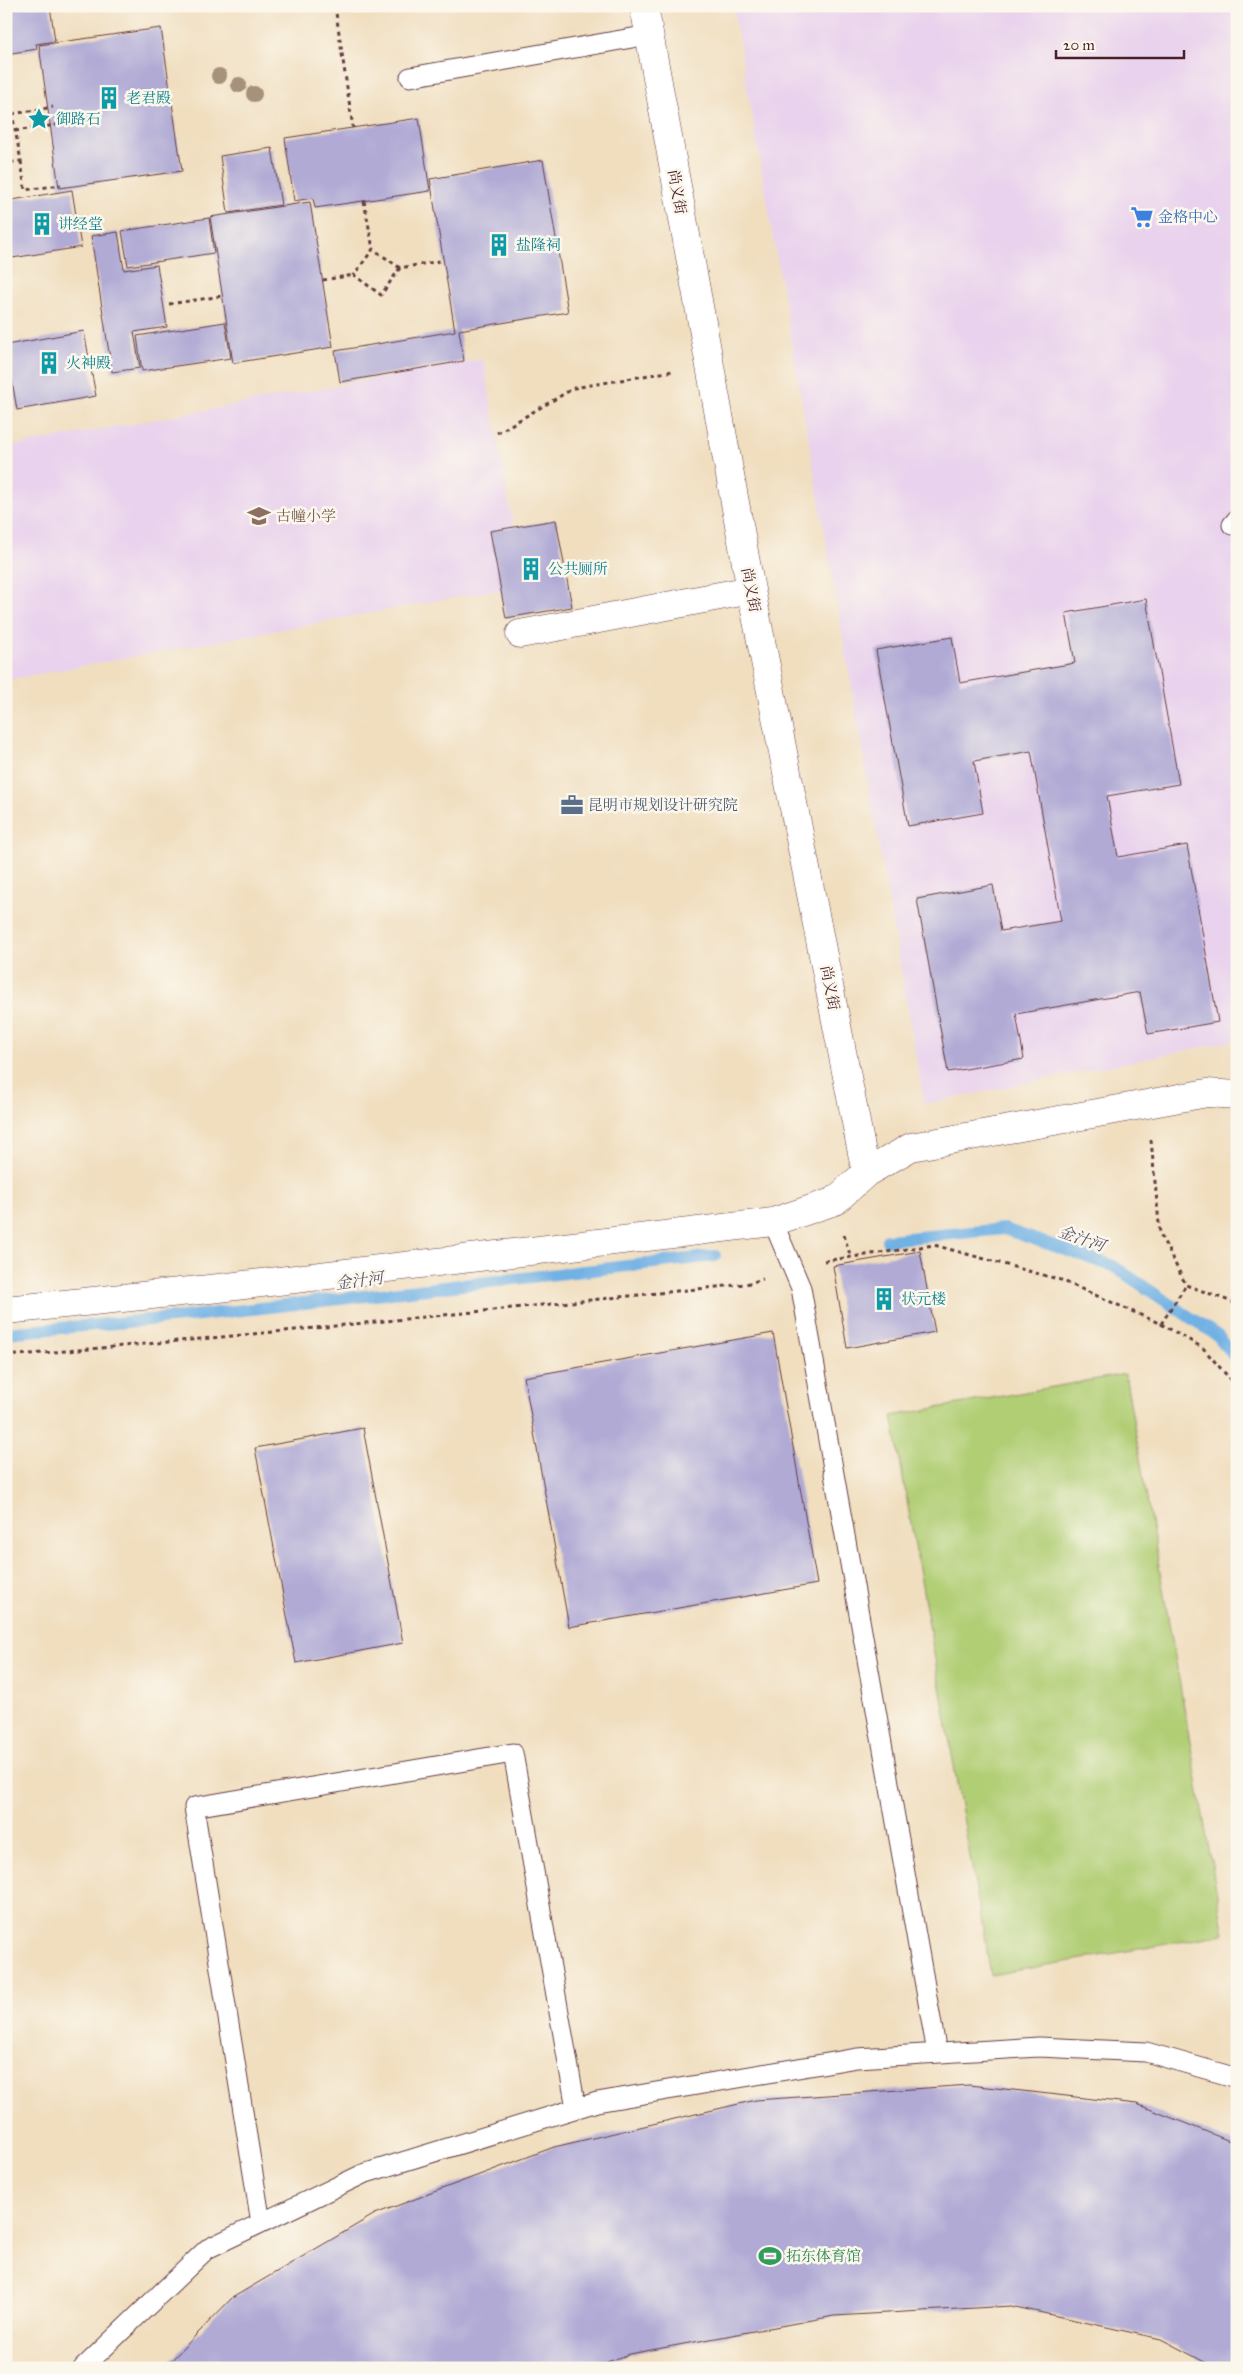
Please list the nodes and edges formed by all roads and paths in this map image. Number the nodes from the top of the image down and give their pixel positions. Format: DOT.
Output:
graph roads {
  1 [pos="335,6"];
  2 [pos="644,6"];
  3 [pos="650,35"];
  4 [pos="410,78"];
  5 [pos="6,81"];
  6 [pos="53,107"];
  7 [pos="12,114"];
  8 [pos="56,125"];
  9 [pos="354,128"];
  10 [pos="15,131"];
  11 [pos="21,161"];
  12 [pos="6,164"];
  13 [pos="60,185"];
  14 [pos="364,201"];
  15 [pos="373,248"];
  16 [pos="440,261"];
  17 [pos="400,268"];
  18 [pos="354,276"];
  19 [pos="323,280"];
  20 [pos="222,296"];
  21 [pos="170,304"];
  22 [pos="708,365"];
  23 [pos="497,432"];
  24 [pos="751,590"];
  25 [pos="520,634"];
  26 [pos="1237,1095"];
  27 [pos="1147,1104"];
  28 [pos="866,1173"];
  29 [pos="773,1222"];
  30 [pos="794,1270"];
  31 [pos="1186,1286"];
  32 [pos="1237,1307"];
  33 [pos="6,1310"];
  34 [pos="1161,1324"];
  35 [pos="6,1356"];
  36 [pos="1237,1387"];
  37 [pos="937,2053"];
  38 [pos="1237,2078"];
  39 [pos="576,2108"];
  40 [pos="261,2223"];
  41 [pos="83,2368"];
  1 -- 9 [label="path"];
  2 -- 3 [label="street, 尚义街"];
  3 -- 4 [label="lane"];
  3 -- 22 [label="street, 尚义街"];
  5 -- 7 [label="path"];
  6 -- 7 [label="path"];
  7 -- 10 [label="path"];
  8 -- 10 [label="path"];
  10 -- 11 [label="path"];
  11 -- 12 [label="path"];
  11 -- 13 [label="path"];
  14 -- 15 [label="path"];
  15 -- 17 [label="path"];
  15 -- 18 [label="path"];
  16 -- 17 [label="path"];
  17 -- 18 [label="path"];
  18 -- 19 [label="path"];
  20 -- 21 [label="path"];
  22 -- 23 [label="path"];
  22 -- 24 [label="street, 尚义街"];
  24 -- 25 [label="street"];
  24 -- 28 [label="street, 尚义街"];
  26 -- 27 [label="street"];
  27 -- 28 [label="street"];
  27 -- 31 [label="path"];
  28 -- 29 [label="street"];
  29 -- 30 [label="lane"];
  29 -- 33 [label="street"];
  30 -- 34 [label="path"];
  30 -- 35 [label="path"];
  30 -- 37 [label="lane"];
  31 -- 32 [label="path"];
  31 -- 34 [label="path"];
  34 -- 36 [label="path"];
  37 -- 38 [label="lane"];
  37 -- 39 [label="lane"];
  39 -- 40 [label="lane"];
  39 -- 40 [label="lane"];
  40 -- 41 [label="lane"];
}
